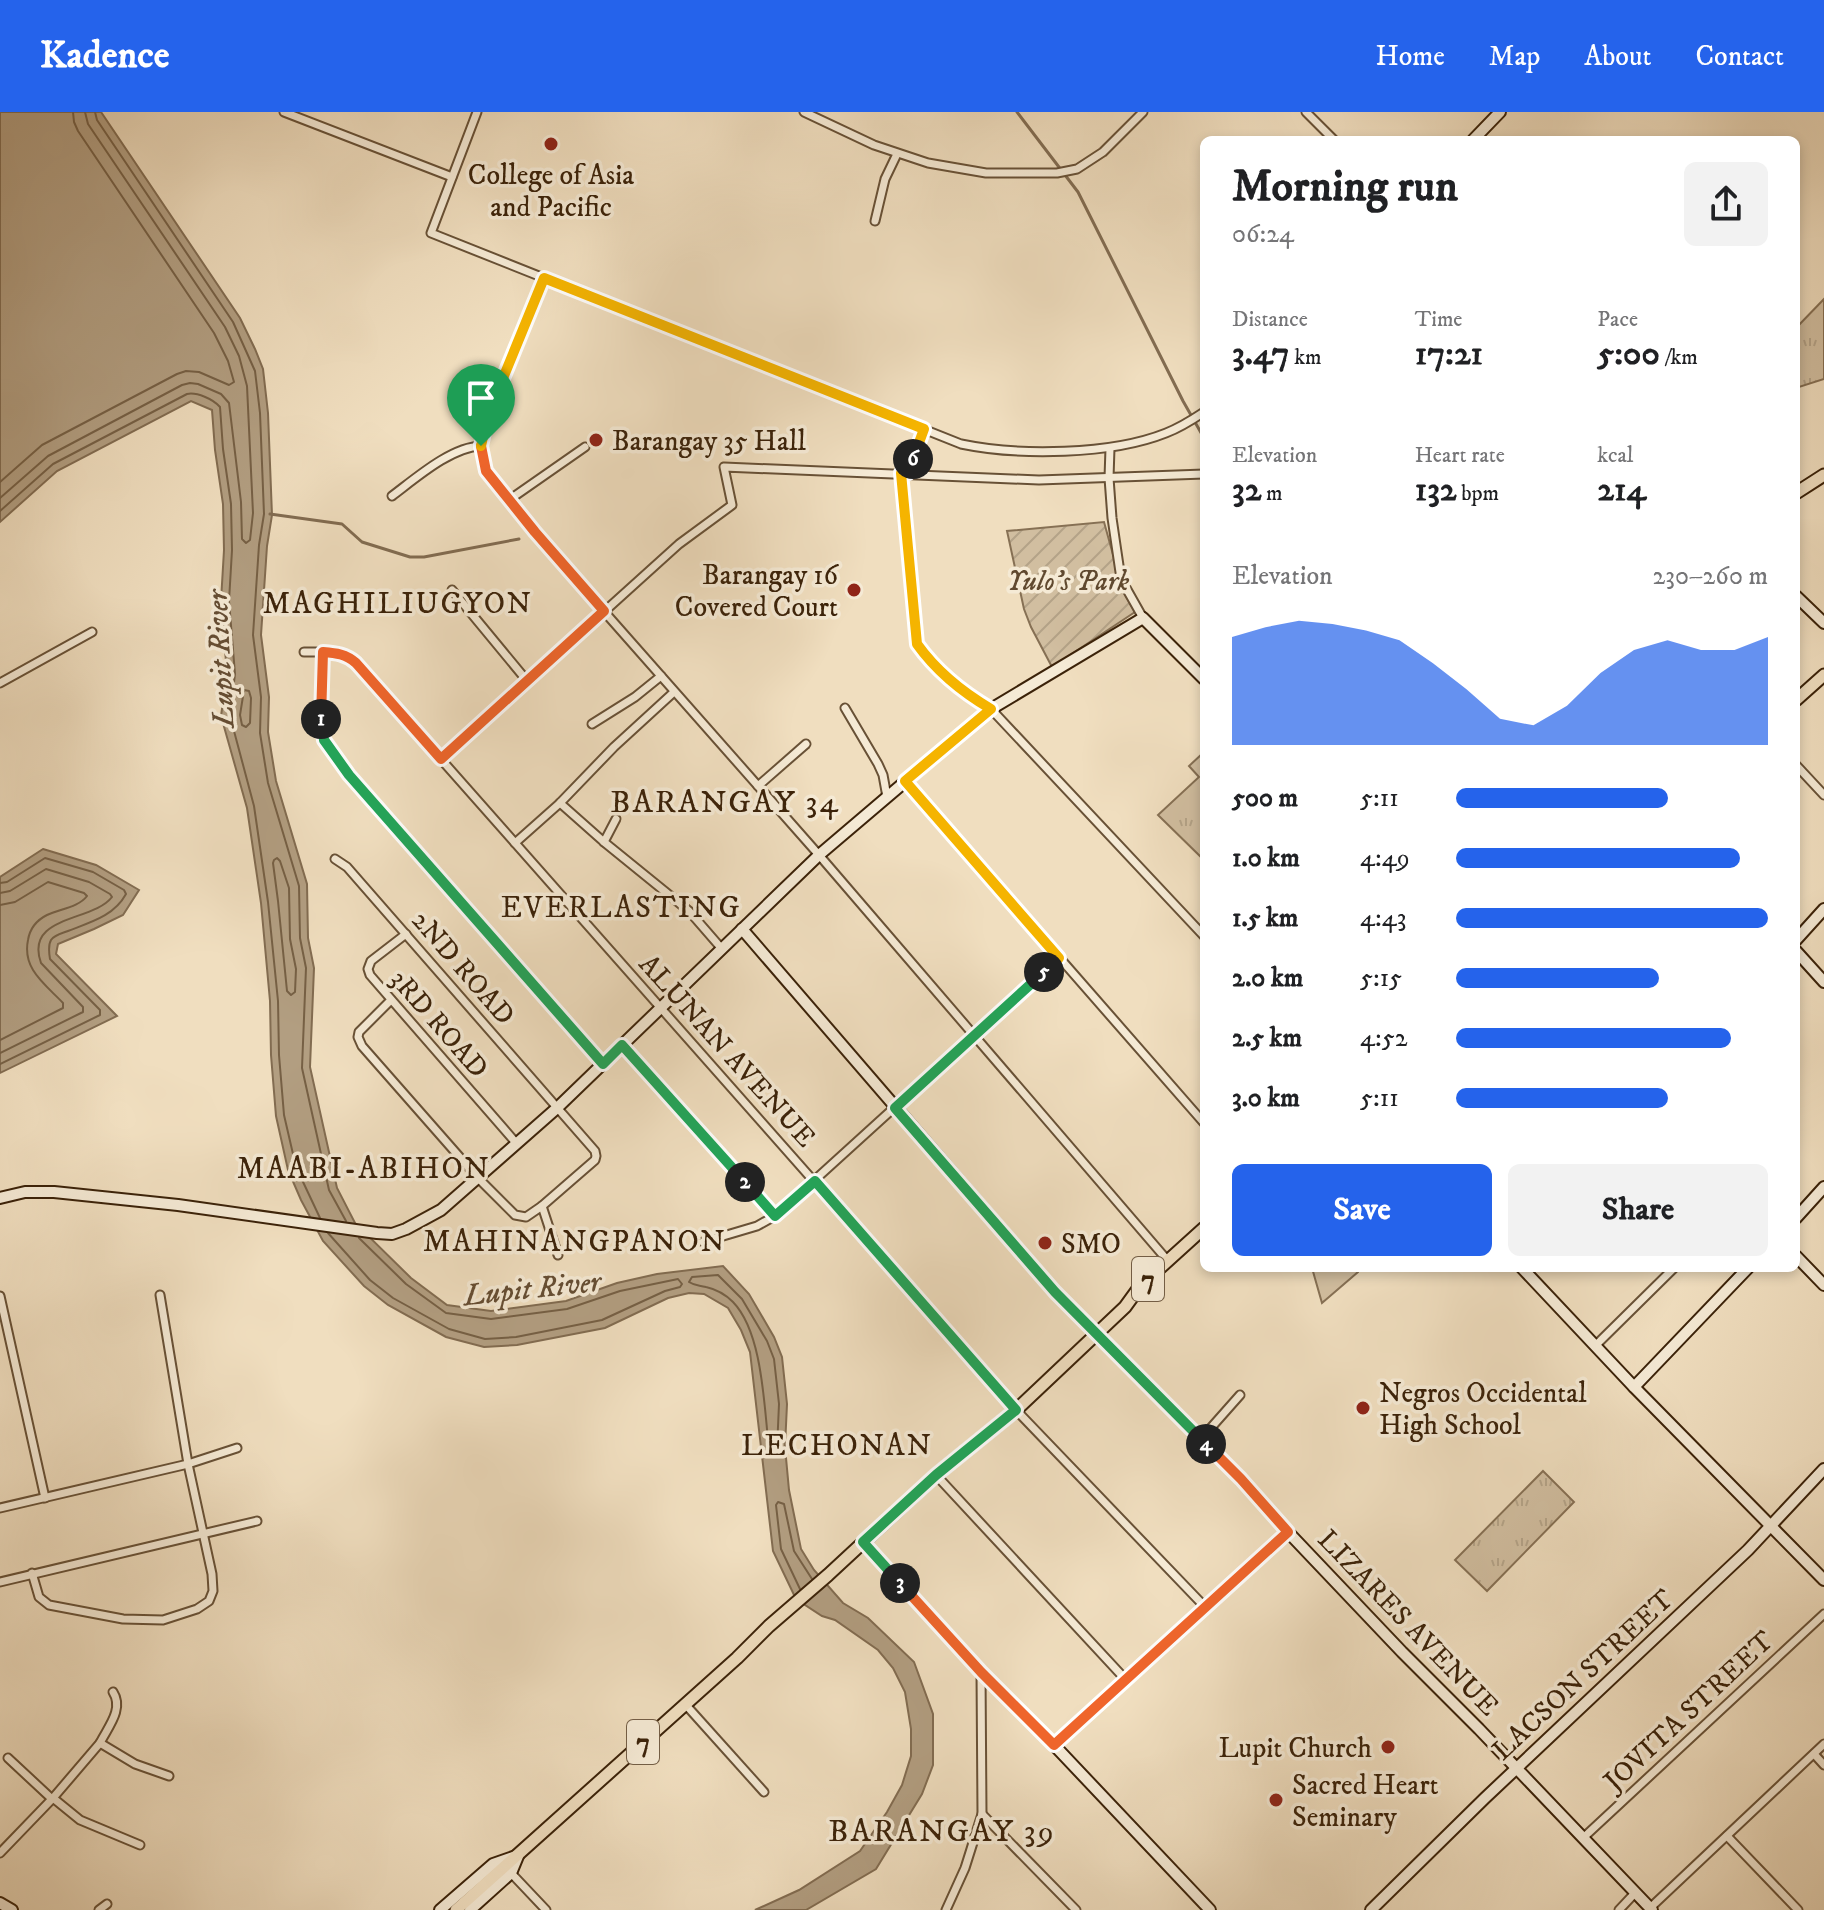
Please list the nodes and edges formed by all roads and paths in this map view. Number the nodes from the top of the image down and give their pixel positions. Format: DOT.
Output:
graph roads {
  1 [pos="284,112"];
  2 [pos="477,112"];
  3 [pos="804,112"];
  4 [pos="1143,112"];
  5 [pos="1306,112"];
  6 [pos="1500,112"];
  7 [pos="1330,136"];
  8 [pos="1477,136"];
  9 [pos="897,154"];
  10 [pos="452,177"];
  11 [pos="875,221"];
  12 [pos="544,278"];
  13 [pos="1200,415"];
  14 [pos="924,429"];
  15 [pos="481,446"];
  16 [pos="585,447"];
  17 [pos="1110,448"];
  18 [pos="905,473"];
  19 [pos="1200,474"];
  20 [pos="1824,475"];
  21 [pos="1109,478"];
  22 [pos="1800,490"];
  23 [pos="392,496"];
  24 [pos="509,500"];
  25 [pos="452,590"];
  26 [pos="1800,600"];
  27 [pos="604,611"];
  28 [pos="1143,618"];
  29 [pos="1824,623"];
  30 [pos="92,632"];
  31 [pos="304,652"];
  32 [pos="323,652"];
  33 [pos="1200,675"];
  34 [pos="1824,675"];
  35 [pos="661,676"];
  36 [pos="528,682"];
  37 [pos="0,683"];
  38 [pos="674,692"];
  39 [pos="1800,696"];
  40 [pos="845,708"];
  41 [pos="991,709"];
  42 [pos="592,724"];
  43 [pos="806,744"];
  44 [pos="441,759"];
  45 [pos="1800,769"];
  46 [pos="905,781"];
  47 [pos="758,786"];
  48 [pos="1824,795"];
  49 [pos="887,797"];
  50 [pos="560,803"];
  51 [pos="616,819"];
  52 [pos="604,842"];
  53 [pos="515,843"];
  54 [pos="819,855"];
  55 [pos="335,859"];
  56 [pos="1824,909"];
  57 [pos="742,929"];
  58 [pos="1200,932"];
  59 [pos="406,934"];
  60 [pos="1800,936"];
  61 [pos="722,949"];
  62 [pos="1800,955"];
  63 [pos="1059,958"];
  64 [pos="1824,982"];
  65 [pos="391,1000"];
  66 [pos="661,1007"];
  67 [pos="974,1035"];
  68 [pos="622,1045"];
  69 [pos="603,1064"];
  70 [pos="557,1108"];
  71 [pos="895,1108"];
  72 [pos="1200,1118"];
  73 [pos="517,1144"];
  74 [pos="478,1178"];
  75 [pos="815,1181"];
  76 [pos="1824,1187"];
  77 [pos="0,1198"];
  78 [pos="542,1206"];
  79 [pos="1800,1214"];
  80 [pos="775,1216"];
  81 [pos="1200,1232"];
  82 [pos="703,1242"];
  83 [pos="558,1255"];
  84 [pos="1800,1260"];
  85 [pos="1168,1261"];
  86 [pos="1526,1272"];
  87 [pos="1670,1272"];
  88 [pos="1744,1272"];
  89 [pos="1824,1285"];
  90 [pos="160,1295"];
  91 [pos="0,1296"];
  92 [pos="1097,1334"];
  93 [pos="1595,1346"];
  94 [pos="1634,1387"];
  95 [pos="1240,1395"];
  96 [pos="1016,1410"];
  97 [pos="1201,1439"];
  98 [pos="237,1448"];
  99 [pos="188,1464"];
  100 [pos="1824,1469"];
  101 [pos="936,1475"];
  102 [pos="45,1498"];
  103 [pos="0,1508"];
  104 [pos="257,1521"];
  105 [pos="1770,1527"];
  106 [pos="1288,1532"];
  107 [pos="203,1535"];
  108 [pos="863,1542"];
  109 [pos="32,1573"];
  110 [pos="1824,1580"];
  111 [pos="0,1582"];
  112 [pos="1206,1608"];
  113 [pos="1824,1614"];
  114 [pos="981,1672"];
  115 [pos="1126,1680"];
  116 [pos="113,1692"];
  117 [pos="685,1704"];
  118 [pos="100,1743"];
  119 [pos="1824,1744"];
  120 [pos="1054,1745"];
  121 [pos="1814,1754"];
  122 [pos="8,1758"];
  123 [pos="1824,1765"];
  124 [pos="1517,1769"];
  125 [pos="169,1776"];
  126 [pos="764,1792"];
  127 [pos="52,1798"];
  128 [pos="982,1814"];
  129 [pos="1727,1836"];
  130 [pos="1583,1838"];
  131 [pos="140,1845"];
  132 [pos="0,1853"];
  133 [pos="518,1855"];
  134 [pos="511,1873"];
  135 [pos="1635,1893"];
  136 [pos="1068,1902"];
  137 [pos="0,1903"];
  138 [pos="107,1904"];
  139 [pos="1651,1909"];
  140 [pos="12,1910"];
  141 [pos="99,1910"];
  142 [pos="440,1910"];
  143 [pos="456,1910"];
  144 [pos="470,1910"];
  145 [pos="546,1910"];
  146 [pos="946,1910"];
  147 [pos="1062,1910"];
  148 [pos="1076,1910"];
  149 [pos="1210,1910"];
  150 [pos="1371,1910"];
  151 [pos="1619,1910"];
  152 [pos="1798,1910"];
  1 -- 10 [label="street"];
  2 -- 10 [label="street"];
  3 -- 9 [label="street"];
  4 -- 9 [label="street"];
  5 -- 7 [label="street"];
  6 -- 8 [label="street"];
  9 -- 11 [label="street"];
  10 -- 12 [label="street"];
  12 -- 14 [label="street"];
  12 -- 15 [label="street"];
  13 -- 17 [label="street"];
  14 -- 17 [label="street"];
  14 -- 18 [label="street"];
  15 -- 23 [label="street"];
  15 -- 24 [label="street"];
  16 -- 24 [label="street"];
  17 -- 21 [label="street"];
  18 -- 21 [label="street"];
  18 -- 27 [label="street"];
  18 -- 41 [label="street"];
  19 -- 21 [label="street"];
  20 -- 22 [label="main road"];
  21 -- 28 [label="street"];
  24 -- 27 [label="street"];
  25 -- 36 [label="street"];
  26 -- 29 [label="street"];
  27 -- 35 [label="street"];
  27 -- 36 [label="street"];
  28 -- 33 [label="street"];
  28 -- 41 [label="street"];
  30 -- 37 [label="street"];
  31 -- 32 [label="street, ALUNAN AVENUE"];
  32 -- 44 [label="street, ALUNAN AVENUE"];
  32 -- 69 [label="street"];
  34 -- 39 [label="main road"];
  35 -- 38 [label="street"];
  35 -- 42 [label="street"];
  36 -- 44 [label="street"];
  38 -- 47 [label="street"];
  38 -- 50 [label="street"];
  40 -- 49 [label="street"];
  41 -- 46 [label="street"];
  41 -- 58 [label="street"];
  43 -- 47 [label="street"];
  44 -- 53 [label="street, ALUNAN AVENUE"];
  45 -- 48 [label="street"];
  46 -- 49 [label="street"];
  46 -- 63 [label="street"];
  47 -- 54 [label="street"];
  49 -- 54 [label="street"];
  50 -- 52 [label="street"];
  50 -- 53 [label="street"];
  51 -- 52 [label="street"];
  52 -- 61 [label="street"];
  53 -- 66 [label="street, ALUNAN AVENUE"];
  54 -- 57 [label="street"];
  54 -- 67 [label="street"];
  55 -- 59 [label="street, 2ND ROAD"];
  56 -- 60 [label="street"];
  57 -- 61 [label="street"];
  57 -- 71 [label="street, LIZARES AVENUE"];
  59 -- 65 [label="street, 3RD ROAD"];
  59 -- 70 [label="street, 2ND ROAD"];
  61 -- 66 [label="street"];
  62 -- 64 [label="street"];
  63 -- 67 [label="street"];
  63 -- 72 [label="street"];
  65 -- 73 [label="street, 3RD ROAD"];
  65 -- 74 [label="street"];
  66 -- 68 [label="street"];
  66 -- 75 [label="street, ALUNAN AVENUE"];
  67 -- 71 [label="street"];
  67 -- 85 [label="street"];
  68 -- 69 [label="street"];
  68 -- 80 [label="street"];
  69 -- 70 [label="street"];
  70 -- 73 [label="street"];
  70 -- 78 [label="street, 2ND ROAD"];
  71 -- 75 [label="street"];
  71 -- 92 [label="street, LIZARES AVENUE"];
  73 -- 74 [label="street"];
  74 -- 77 [label="street"];
  74 -- 78 [label="street"];
  75 -- 80 [label="street"];
  75 -- 96 [label="street, ALUNAN AVENUE"];
  76 -- 79 [label="street"];
  78 -- 83 [label="street"];
  80 -- 82 [label="street"];
  81 -- 85 [label="main road, 7"];
  84 -- 89 [label="street"];
  85 -- 92 [label="main road, 7"];
  86 -- 93 [label="street"];
  87 -- 93 [label="street"];
  88 -- 94 [label="street"];
  90 -- 99 [label="street"];
  91 -- 102 [label="street"];
  92 -- 96 [label="main road, 7"];
  92 -- 97 [label="street, LIZARES AVENUE"];
  93 -- 94 [label="street"];
  94 -- 105 [label="street"];
  95 -- 97 [label="street"];
  96 -- 101 [label="main road, 7"];
  96 -- 112 [label="street, ALUNAN AVENUE"];
  97 -- 106 [label="street, LIZARES AVENUE"];
  98 -- 99 [label="street"];
  99 -- 102 [label="street"];
  99 -- 107 [label="street"];
  100 -- 105 [label="street, LACSON STREET"];
  101 -- 108 [label="main road, 7"];
  101 -- 115 [label="street"];
  102 -- 103 [label="street"];
  104 -- 107 [label="street"];
  105 -- 110 [label="street"];
  105 -- 124 [label="street, LACSON STREET"];
  106 -- 112 [label="street"];
  106 -- 124 [label="street, LIZARES AVENUE"];
  107 -- 109 [label="street"];
  107 -- 109 [label="street"];
  108 -- 114 [label="street"];
  108 -- 117 [label="main road, 7"];
  109 -- 111 [label="street"];
  112 -- 115 [label="street"];
  113 -- 130 [label="street, JOVITA STREET"];
  114 -- 120 [label="street"];
  114 -- 128 [label="street"];
  115 -- 120 [label="street"];
  116 -- 118 [label="street"];
  117 -- 126 [label="street"];
  117 -- 133 [label="main road, 7"];
  118 -- 125 [label="street"];
  118 -- 127 [label="street"];
  119 -- 121 [label="street"];
  120 -- 149 [label="street"];
  121 -- 123 [label="street"];
  121 -- 129 [label="street"];
  122 -- 127 [label="street"];
  124 -- 130 [label="street, LIZARES AVENUE"];
  124 -- 150 [label="street, LACSON STREET"];
  127 -- 131 [label="street"];
  127 -- 132 [label="street"];
  128 -- 136 [label="street"];
  128 -- 146 [label="street"];
  129 -- 139 [label="street"];
  129 -- 152 [label="street"];
  130 -- 135 [label="street, LIZARES AVENUE"];
  133 -- 134 [label="street, 7"];
  133 -- 142 [label="street, 7"];
  133 -- 143 [label="main road, 7"];
  134 -- 144 [label="street, 7"];
  134 -- 145 [label="street"];
  135 -- 139 [label="street, LIZARES AVENUE"];
  135 -- 151 [label="street"];
  136 -- 147 [label="street"];
  136 -- 148 [label="street"];
  137 -- 140 [label="street"];
  138 -- 141 [label="street"];
}
